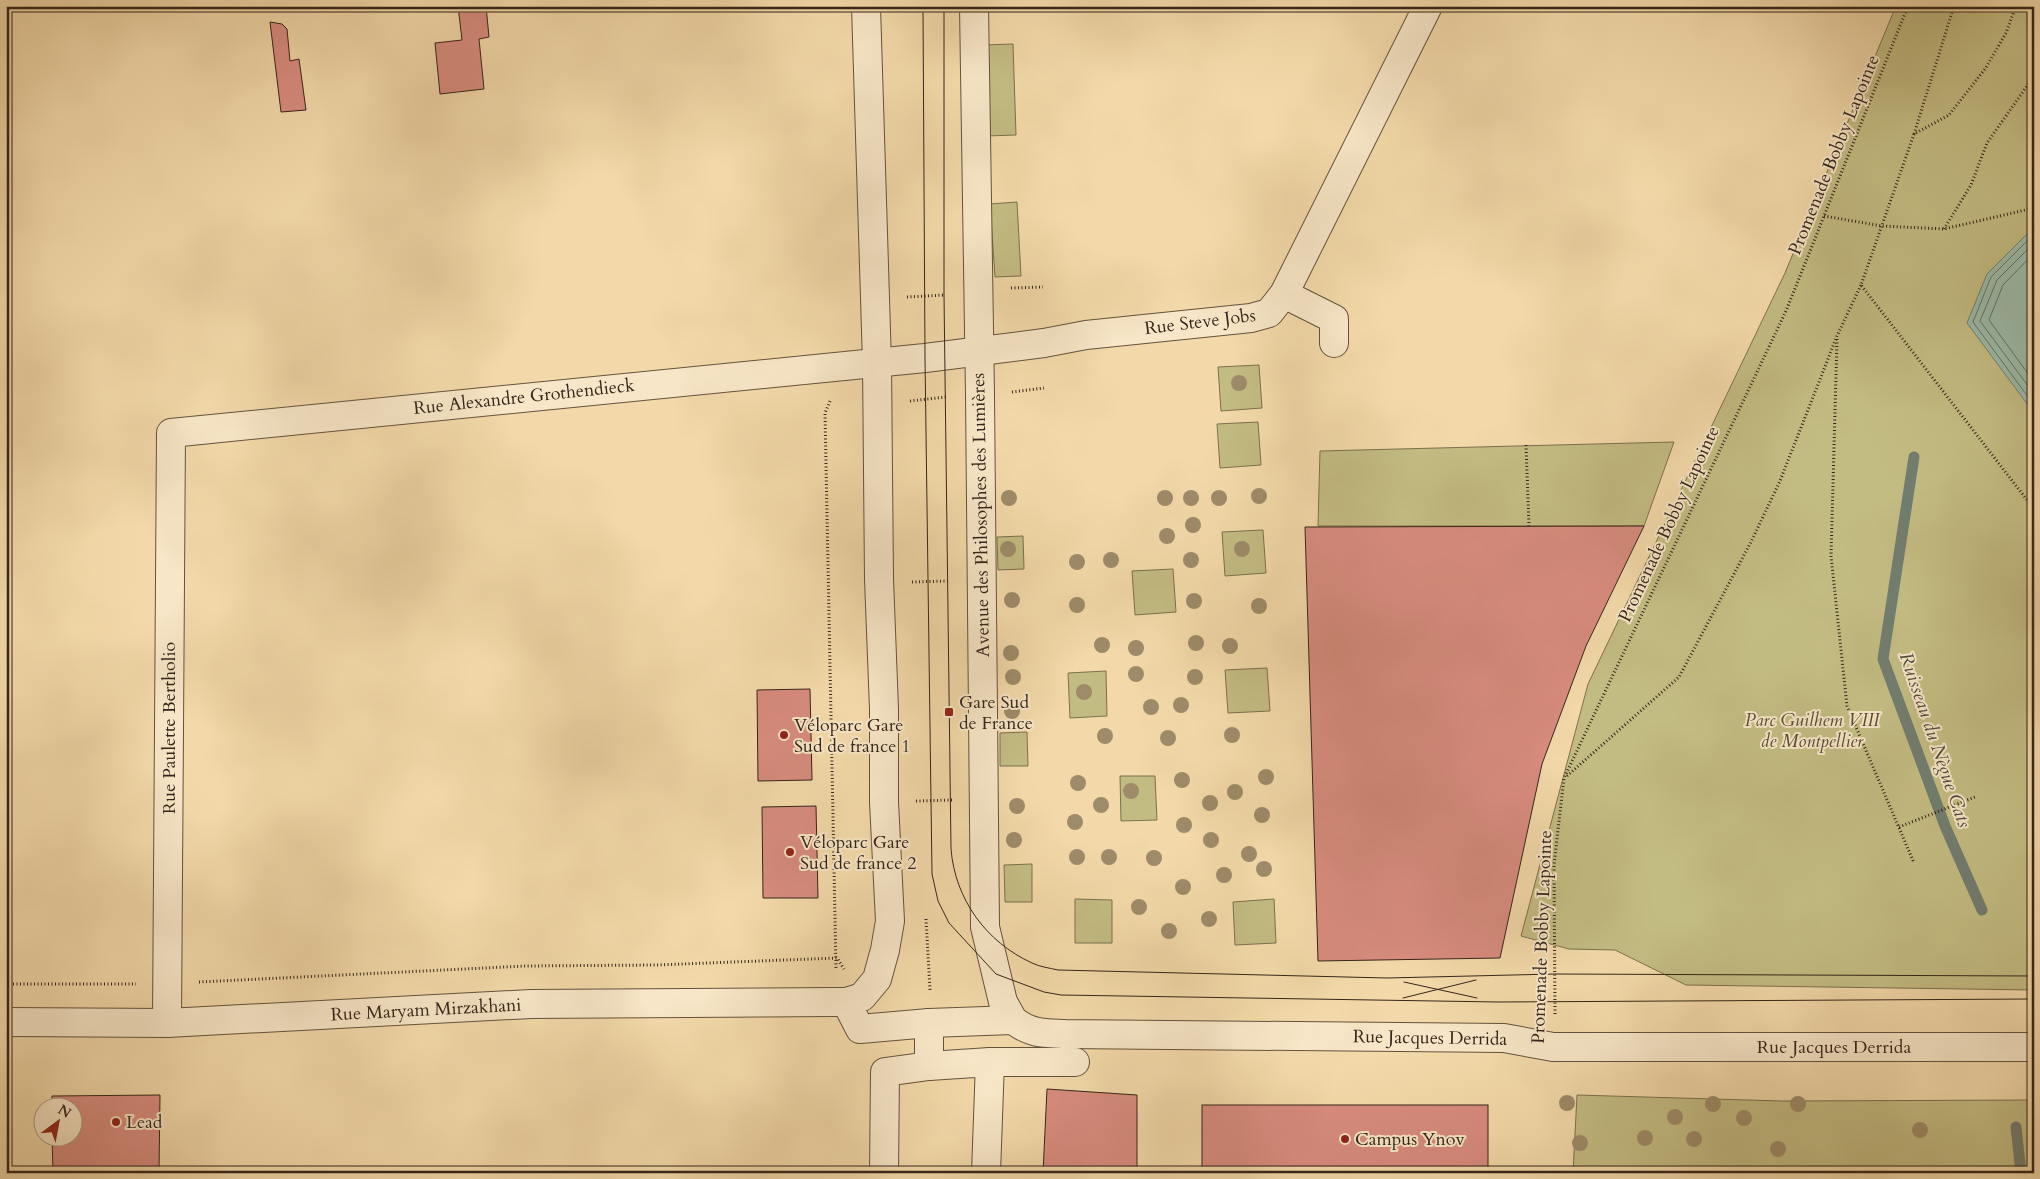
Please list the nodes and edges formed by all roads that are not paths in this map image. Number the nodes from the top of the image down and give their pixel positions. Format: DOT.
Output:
graph roads {
  1 [pos="866,6"];
  2 [pos="974,6"];
  3 [pos="1428,6"];
  4 [pos="1284,294"];
  5 [pos="1334,343"];
  6 [pos="978,351"];
  7 [pos="877,363"];
  8 [pos="171,433"];
  9 [pos="840,1002"];
  10 [pos="1013,1020"];
  11 [pos="6,1022"];
  12 [pos="167,1023"];
  13 [pos="929,1023"];
  14 [pos="2034,1047"];
  15 [pos="990,1062"];
  16 [pos="1075,1062"];
  17 [pos="929,1066"];
  18 [pos="884,1173"];
  19 [pos="986,1173"];
  1 -- 7 [label="street"];
  2 -- 6 [label="street, Avenue des Philosophes des Lumières"];
  3 -- 4 [label="street, Rue Steve Jobs"];
  4 -- 5 [label="street"];
  4 -- 6 [label="street, Rue Steve Jobs"];
  6 -- 7 [label="street, Rue Steve Jobs"];
  6 -- 10 [label="street, Avenue des Philosophes des Lumières"];
  7 -- 8 [label="street, Rue Alexandre Grothendieck"];
  7 -- 9 [label="street"];
  8 -- 12 [label="street, Rue Paulette Bertholio"];
  9 -- 12 [label="street, Rue Maryam Mirzakhani"];
  9 -- 13 [label="street"];
  10 -- 13 [label="street"];
  10 -- 14 [label="street, Rue Jacques Derrida"];
  11 -- 12 [label="street, Rue Maryam Mirzakhani"];
  13 -- 17 [label="street"];
  15 -- 16 [label="street"];
  15 -- 17 [label="street"];
  15 -- 19 [label="street"];
  17 -- 18 [label="street"];
}
